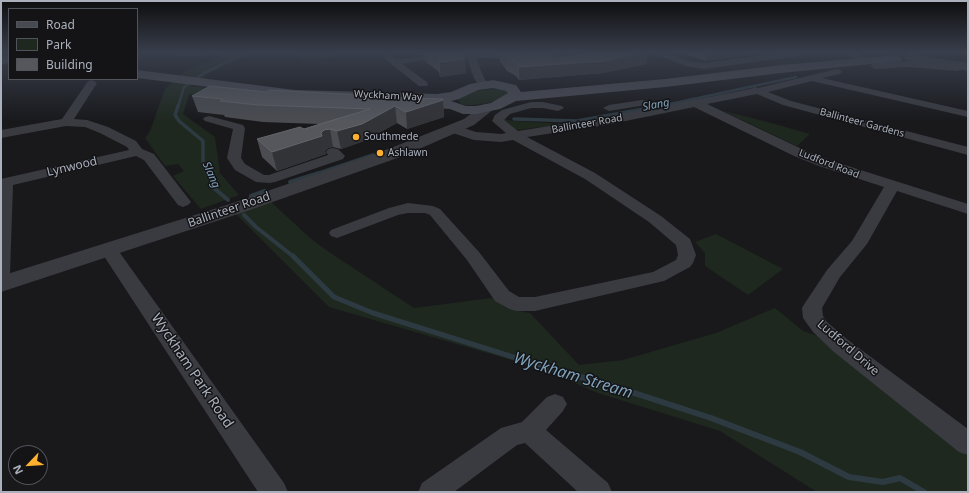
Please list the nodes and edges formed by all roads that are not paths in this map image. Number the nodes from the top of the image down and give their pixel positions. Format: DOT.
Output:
graph roads {
  1 [pos="152,76"];
  2 [pos="413,76"];
  3 [pos="478,76"];
  4 [pos="723,76"];
  5 [pos="819,76"];
  6 [pos="810,78"];
  7 [pos="92,83"];
  8 [pos="423,84"];
  9 [pos="484,85"];
  10 [pos="753,89"];
  11 [pos="512,93"];
  12 [pos="456,103"];
  13 [pos="695,103"];
  14 [pos="488,108"];
  15 [pos="558,108"];
  16 [pos="608,108"];
  17 [pos="968,114"];
  18 [pos="209,119"];
  19 [pos="66,122"];
  20 [pos="461,132"];
  21 [pos="1,134"];
  22 [pos="516,136"];
  23 [pos="968,150"];
  24 [pos="137,152"];
  25 [pos="333,152"];
  26 [pos="270,179"];
  27 [pos="3,183"];
  28 [pos="892,186"];
  29 [pos="284,192"];
  30 [pos="183,202"];
  31 [pos="968,209"];
  32 [pos="337,233"];
  33 [pos="109,250"];
  34 [pos="1,274"];
  35 [pos="1,284"];
  36 [pos="555,404"];
  37 [pos="529,431"];
  38 [pos="968,444"];
  39 [pos="274,492"];
  40 [pos="432,492"];
  41 [pos="598,492"];
  1 -- 12 [label="main road, Wyckham Way"];
  2 -- 8 [label="street"];
  3 -- 9 [label="street"];
  4 -- 11 [label="main road"];
  5 -- 6 [label="street, Ballinteer Road"];
  6 -- 10 [label="street, Ballinteer Road"];
  6 -- 17 [label="street"];
  7 -- 19 [label="street"];
  9 -- 11 [label="main road"];
  9 -- 12 [label="main road"];
  10 -- 13 [label="street, Ballinteer Road"];
  10 -- 16 [label="street"];
  10 -- 23 [label="street, Ballinteer Gardens"];
  11 -- 14 [label="main road, Wyckham Way"];
  12 -- 14 [label="main road, Wyckham Way"];
  12 -- 20 [label="street"];
  13 -- 22 [label="street, Ballinteer Road"];
  13 -- 28 [label="street, Ludford Road"];
  14 -- 20 [label="street, Ballinteer Road"];
  15 -- 22 [label="street"];
  18 -- 26 [label="street"];
  19 -- 21 [label="street"];
  19 -- 24 [label="street"];
  20 -- 22 [label="street, Ballinteer Road"];
  20 -- 29 [label="street, Ballinteer Road"];
  22 -- 32 [label="street"];
  24 -- 27 [label="street, Lynwood"];
  24 -- 30 [label="street"];
  25 -- 26 [label="street"];
  26 -- 29 [label="street"];
  27 -- 34 [label="street, Lynwood"];
  28 -- 31 [label="street, Ludford Road"];
  28 -- 38 [label="street, Ludford Drive"];
  29 -- 33 [label="street, Ballinteer Road"];
  33 -- 35 [label="street, Ballinteer Road"];
  33 -- 39 [label="street, Wyckham Park Road"];
  36 -- 37 [label="street"];
  37 -- 40 [label="street"];
  37 -- 41 [label="street"];
}
